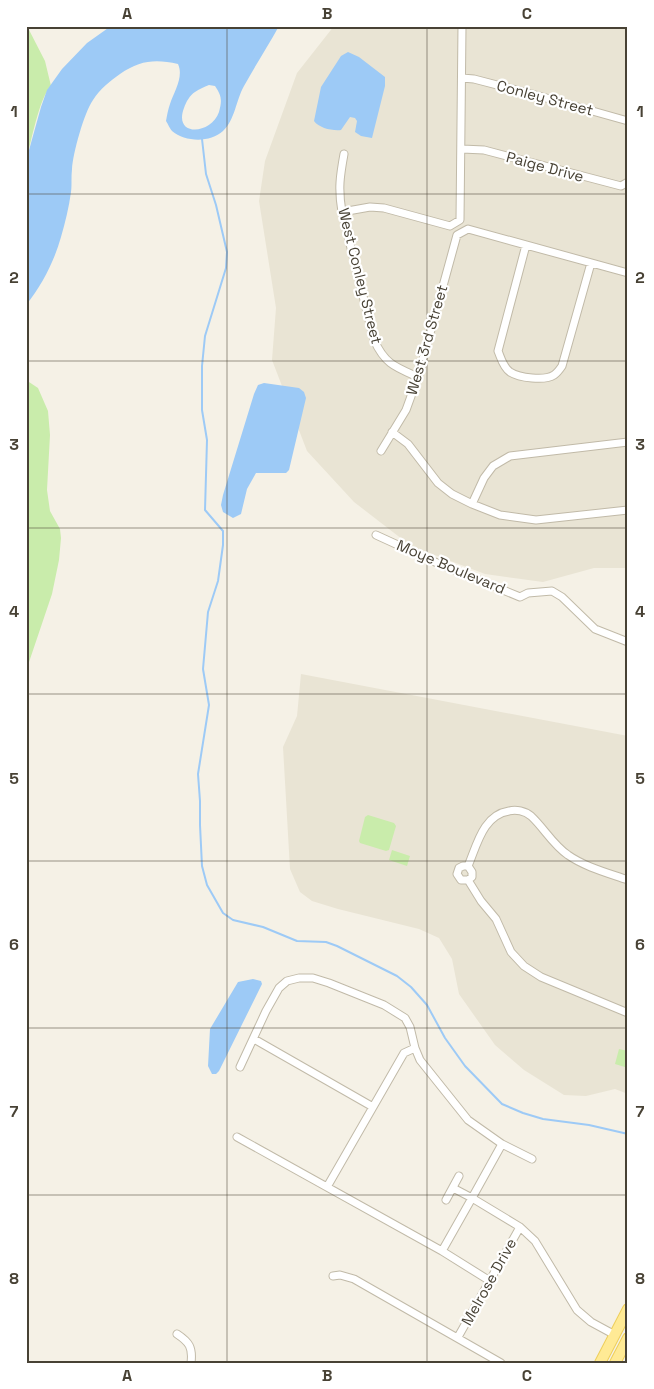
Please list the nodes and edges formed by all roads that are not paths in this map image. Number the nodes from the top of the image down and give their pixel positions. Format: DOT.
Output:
graph roads {
  1 [pos="462,26"];
  2 [pos="462,78"];
  3 [pos="628,121"];
  4 [pos="462,150"];
  5 [pos="344,154"];
  6 [pos="628,182"];
  7 [pos="342,212"];
  8 [pos="526,245"];
  9 [pos="591,263"];
  10 [pos="628,273"];
  11 [pos="418,377"];
  12 [pos="392,432"];
  13 [pos="628,443"];
  14 [pos="381,451"];
  15 [pos="472,504"];
  16 [pos="628,510"];
  17 [pos="376,535"];
  18 [pos="628,642"];
  19 [pos="468,866"];
  20 [pos="468,880"];
  21 [pos="628,880"];
  22 [pos="628,1013"];
  23 [pos="254,1039"];
  24 [pos="415,1048"];
  25 [pos="240,1067"];
  26 [pos="373,1107"];
  27 [pos="237,1137"];
  28 [pos="502,1144"];
  29 [pos="532,1159"];
  30 [pos="459,1176"];
  31 [pos="327,1187"];
  32 [pos="453,1188"];
  33 [pos="472,1198"];
  34 [pos="446,1200"];
  35 [pos="520,1227"];
  36 [pos="442,1251"];
  37 [pos="333,1276"];
  38 [pos="490,1281"];
  39 [pos="628,1309"];
  40 [pos="177,1334"];
  41 [pos="615,1335"];
  42 [pos="458,1337"];
  43 [pos="628,1338"];
  44 [pos="190,1363"];
  45 [pos="501,1363"];
  46 [pos="600,1363"];
  47 [pos="614,1363"];
  1 -- 2 [label="street"];
  2 -- 3 [label="street, Conley Street"];
  2 -- 4 [label="street"];
  4 -- 6 [label="street, Paige Drive"];
  4 -- 7 [label="street"];
  5 -- 7 [label="street, West Conley Street"];
  7 -- 11 [label="street, West Conley Street"];
  8 -- 9 [label="street"];
  8 -- 9 [label="street"];
  8 -- 11 [label="street, West 3rd Street"];
  9 -- 10 [label="street"];
  11 -- 12 [label="street, West 3rd Street"];
  12 -- 14 [label="street, West 3rd Street"];
  12 -- 15 [label="street"];
  13 -- 15 [label="street"];
  15 -- 16 [label="street"];
  17 -- 18 [label="street, Moye Boulevard"];
  19 -- 20 [label="street"];
  19 -- 20 [label="street"];
  19 -- 21 [label="street"];
  20 -- 22 [label="street"];
  23 -- 24 [label="street"];
  23 -- 25 [label="street"];
  23 -- 26 [label="street"];
  24 -- 26 [label="street"];
  24 -- 28 [label="street"];
  26 -- 31 [label="street"];
  27 -- 31 [label="street"];
  28 -- 29 [label="street"];
  28 -- 33 [label="street"];
  30 -- 32 [label="street"];
  31 -- 36 [label="street"];
  32 -- 33 [label="street"];
  32 -- 34 [label="street"];
  33 -- 35 [label="street"];
  33 -- 36 [label="street"];
  35 -- 38 [label="street, Melrose Drive"];
  35 -- 41 [label="street"];
  36 -- 38 [label="street"];
  37 -- 42 [label="street"];
  38 -- 42 [label="street, Melrose Drive"];
  39 -- 41 [label="main road"];
  40 -- 44 [label="street"];
  41 -- 46 [label="main road"];
  42 -- 45 [label="street"];
  43 -- 47 [label="main road"];
}
